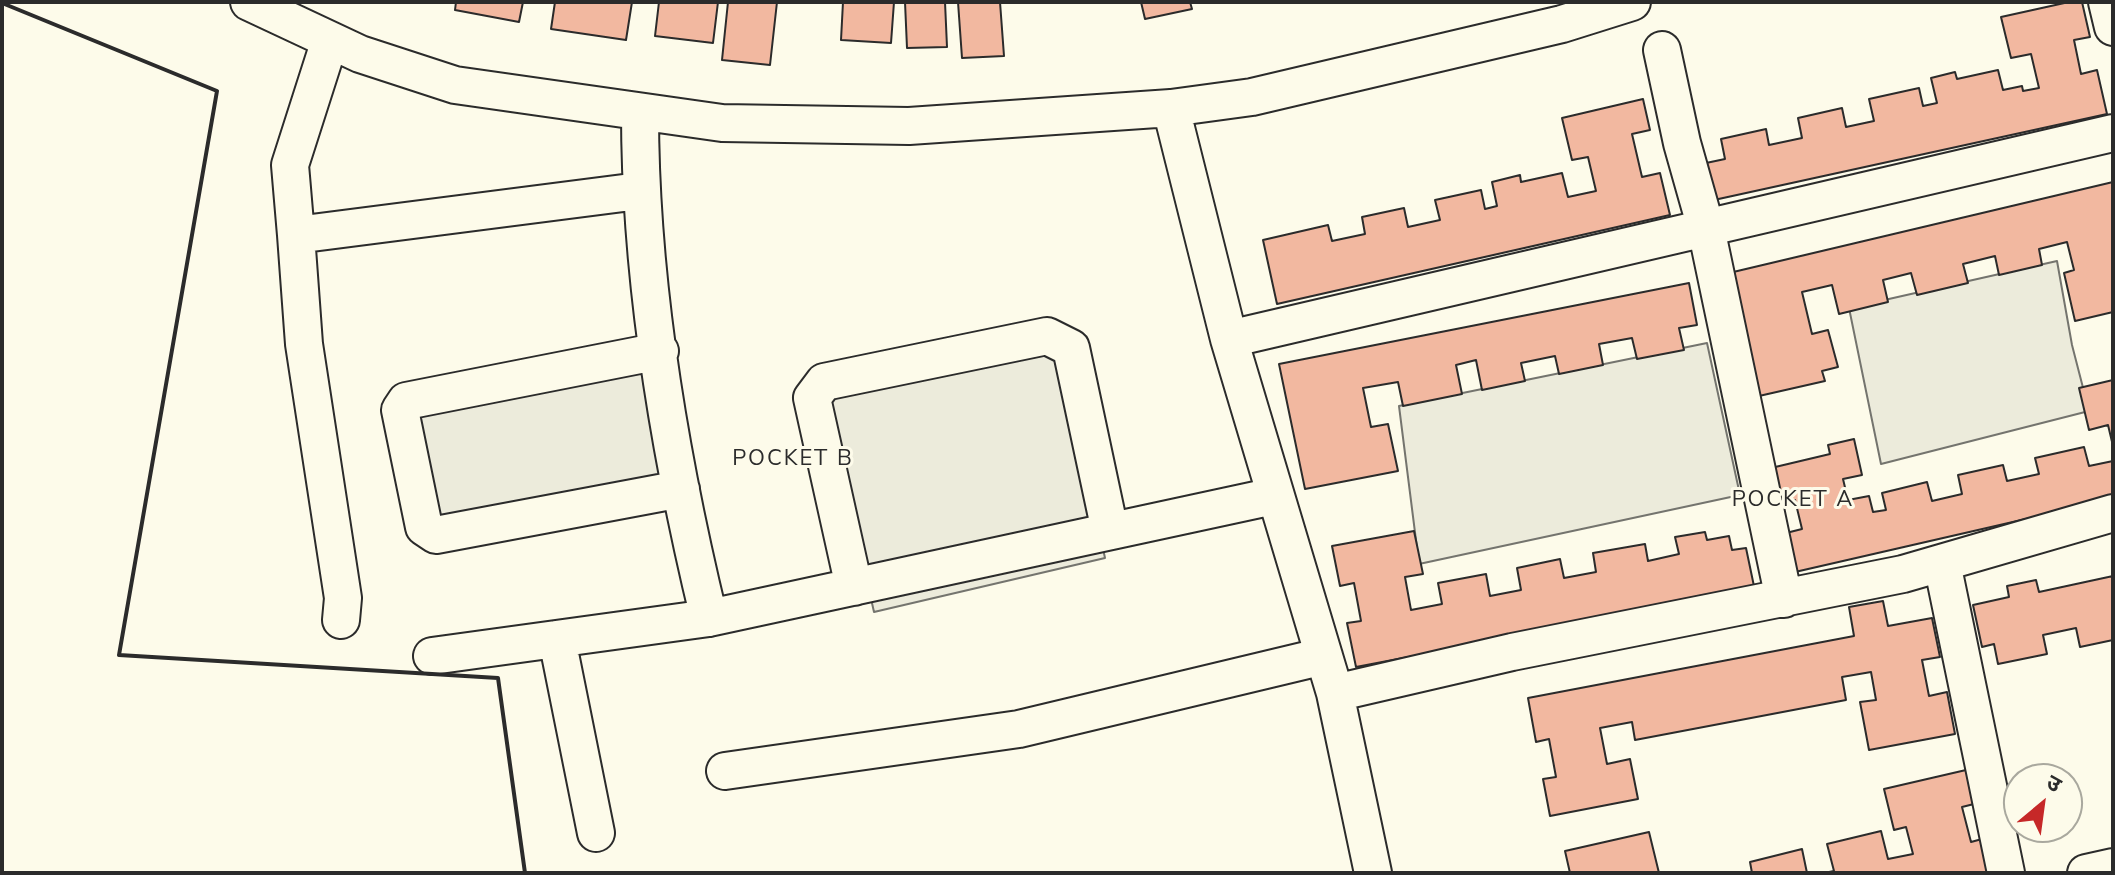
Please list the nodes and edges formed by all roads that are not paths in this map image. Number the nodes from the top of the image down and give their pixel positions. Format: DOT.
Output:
graph roads {
  1 [pos="1632,2"];
  2 [pos="2107,2"];
  3 [pos="256,4"];
  4 [pos="2113,27"];
  5 [pos="330,40"];
  6 [pos="1662,50"];
  7 [pos="1171,108"];
  8 [pos="640,113"];
  9 [pos="2113,133"];
  10 [pos="639,191"];
  11 [pos="1706,228"];
  12 [pos="296,235"];
  13 [pos="1229,339"];
  14 [pos="660,351"];
  15 [pos="681,489"];
  16 [pos="1274,496"];
  17 [pos="2113,513"];
  18 [pos="1110,531"];
  19 [pos="1942,563"];
  20 [pos="854,587"];
  21 [pos="1784,599"];
  22 [pos="709,618"];
  23 [pos="341,620"];
  24 [pos="557,639"];
  25 [pos="432,656"];
  26 [pos="1324,656"];
  27 [pos="1335,693"];
  28 [pos="725,771"];
  29 [pos="596,833"];
  30 [pos="2113,867"];
  31 [pos="1373,873"];
  32 [pos="2006,873"];
  33 [pos="2086,873"];
  1 -- 7 [label="street"];
  2 -- 4 [label="street"];
  3 -- 5 [label="street"];
  5 -- 8 [label="street"];
  5 -- 12 [label="street"];
  6 -- 11 [label="street"];
  7 -- 8 [label="street"];
  7 -- 13 [label="street"];
  8 -- 10 [label="street"];
  9 -- 11 [label="street"];
  10 -- 12 [label="street"];
  10 -- 14 [label="street"];
  11 -- 13 [label="street"];
  11 -- 21 [label="street"];
  12 -- 23 [label="street"];
  13 -- 16 [label="street"];
  14 -- 15 [label="street"];
  14 -- 15 [label="street"];
  15 -- 22 [label="street"];
  16 -- 18 [label="street"];
  16 -- 26 [label="street"];
  17 -- 19 [label="street"];
  18 -- 20 [label="street"];
  18 -- 20 [label="street"];
  19 -- 21 [label="street"];
  19 -- 32 [label="street"];
  20 -- 22 [label="street"];
  21 -- 27 [label="street"];
  22 -- 24 [label="street"];
  24 -- 25 [label="street"];
  24 -- 29 [label="street"];
  26 -- 27 [label="street"];
  26 -- 28 [label="street"];
  27 -- 31 [label="street"];
  30 -- 33 [label="street"];
}
